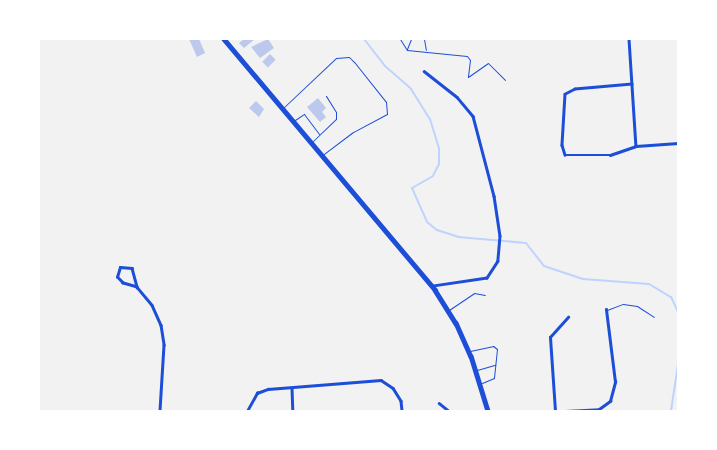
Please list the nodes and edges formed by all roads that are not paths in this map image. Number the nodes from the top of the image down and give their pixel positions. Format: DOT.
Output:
graph roads {
  1 [pos="224,39"];
  2 [pos="400,39"];
  3 [pos="411,39"];
  4 [pos="424,39"];
  5 [pos="629,39"];
  6 [pos="407,50"];
  7 [pos="426,52"];
  8 [pos="424,71"];
  9 [pos="505,80"];
  10 [pos="632,84"];
  11 [pos="326,96"];
  12 [pos="282,108"];
  13 [pos="294,122"];
  14 [pos="320,135"];
  15 [pos="678,142"];
  16 [pos="311,143"];
  17 [pos="636,146"];
  18 [pos="322,156"];
  19 [pos="432,286"];
  20 [pos="137,287"];
  21 [pos="485,295"];
  22 [pos="448,310"];
  23 [pos="606,310"];
  24 [pos="568,317"];
  25 [pos="654,318"];
  26 [pos="469,352"];
  27 [pos="496,365"];
  28 [pos="476,370"];
  29 [pos="480,384"];
  30 [pos="292,387"];
  31 [pos="439,403"];
  32 [pos="593,410"];
  33 [pos="160,411"];
  34 [pos="247,411"];
  35 [pos="293,411"];
  36 [pos="402,411"];
  37 [pos="449,411"];
  38 [pos="488,411"];
  39 [pos="555,411"];
  40 [pos="565,411"];
  1 -- 12 [label="main road"];
  2 -- 6 [label="lane"];
  3 -- 6 [label="lane"];
  4 -- 7 [label="lane"];
  5 -- 10 [label="street"];
  6 -- 7 [label="lane"];
  7 -- 9 [label="lane"];
  8 -- 19 [label="street"];
  10 -- 17 [label="street"];
  10 -- 17 [label="street"];
  11 -- 14 [label="lane"];
  12 -- 13 [label="main road"];
  12 -- 18 [label="lane"];
  13 -- 14 [label="lane"];
  13 -- 16 [label="main road"];
  14 -- 16 [label="lane"];
  15 -- 17 [label="street"];
  16 -- 18 [label="main road"];
  18 -- 19 [label="main road"];
  19 -- 22 [label="main road"];
  20 -- 20 [label="street"];
  20 -- 33 [label="street"];
  21 -- 22 [label="lane"];
  22 -- 26 [label="main road"];
  23 -- 25 [label="lane"];
  23 -- 32 [label="street"];
  24 -- 39 [label="street"];
  26 -- 27 [label="lane"];
  26 -- 28 [label="main road"];
  27 -- 28 [label="lane"];
  27 -- 29 [label="lane"];
  28 -- 29 [label="main road"];
  29 -- 38 [label="main road"];
  30 -- 34 [label="street"];
  30 -- 35 [label="street"];
  30 -- 36 [label="street"];
  31 -- 37 [label="street"];
  32 -- 40 [label="street"];
}
